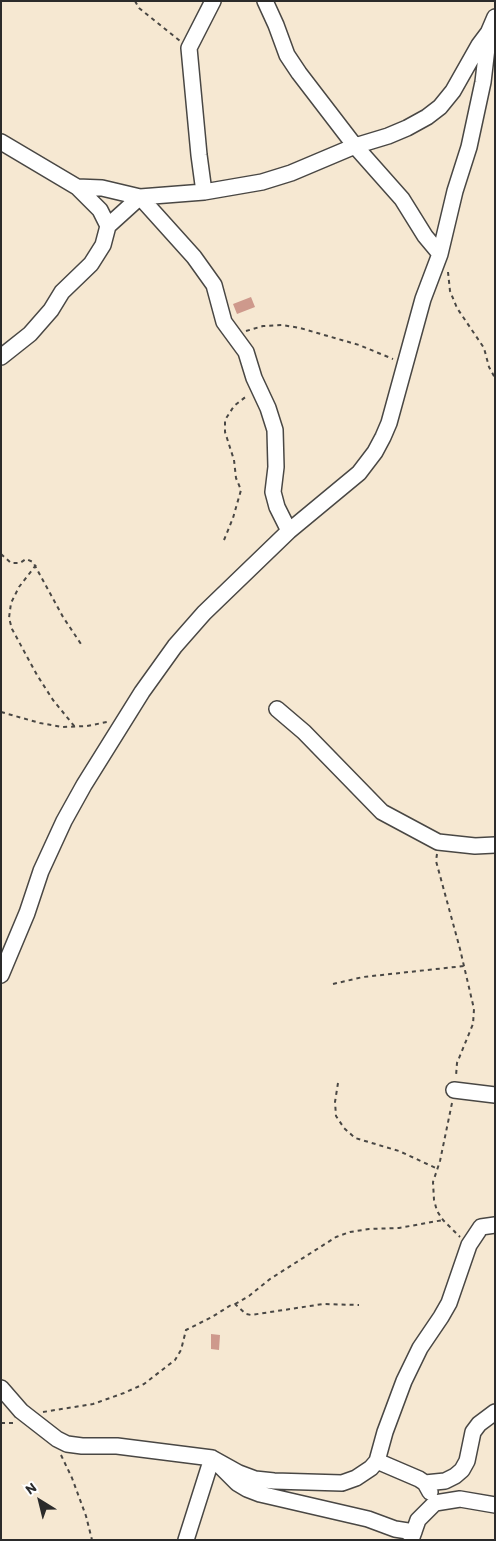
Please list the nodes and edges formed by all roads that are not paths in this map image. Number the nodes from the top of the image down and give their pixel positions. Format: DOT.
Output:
graph roads {
  1 [pos="213,1"];
  2 [pos="265,1"];
  3 [pos="495,16"];
  4 [pos="489,32"];
  5 [pos="1,142"];
  6 [pos="355,146"];
  7 [pos="77,187"];
  8 [pos="204,192"];
  9 [pos="140,197"];
  10 [pos="108,226"];
  11 [pos="440,254"];
  12 [pos="1,356"];
  13 [pos="289,531"];
  14 [pos="277,709"];
  15 [pos="495,845"];
  16 [pos="1,975"];
  17 [pos="454,1090"];
  18 [pos="495,1095"];
  19 [pos="495,1225"];
  20 [pos="1,1388"];
  21 [pos="495,1412"];
  22 [pos="212,1458"];
  23 [pos="377,1461"];
  24 [pos="425,1483"];
  25 [pos="435,1503"];
  26 [pos="495,1505"];
  27 [pos="412,1536"];
  28 [pos="186,1540"];
  1 -- 8 [label="street"];
  2 -- 6 [label="street"];
  3 -- 4 [label="street"];
  4 -- 6 [label="street"];
  4 -- 11 [label="street"];
  5 -- 7 [label="street"];
  6 -- 8 [label="street"];
  6 -- 11 [label="street"];
  7 -- 9 [label="street"];
  7 -- 10 [label="street"];
  8 -- 9 [label="street"];
  9 -- 10 [label="street"];
  9 -- 13 [label="street"];
  10 -- 12 [label="street"];
  11 -- 13 [label="street"];
  13 -- 16 [label="street"];
  14 -- 15 [label="street"];
  17 -- 18 [label="street"];
  19 -- 23 [label="street"];
  20 -- 22 [label="street"];
  21 -- 24 [label="street"];
  22 -- 23 [label="street"];
  22 -- 27 [label="street"];
  22 -- 28 [label="street"];
  23 -- 24 [label="street"];
  24 -- 25 [label="street"];
  25 -- 26 [label="street"];
  25 -- 27 [label="street"];
}
